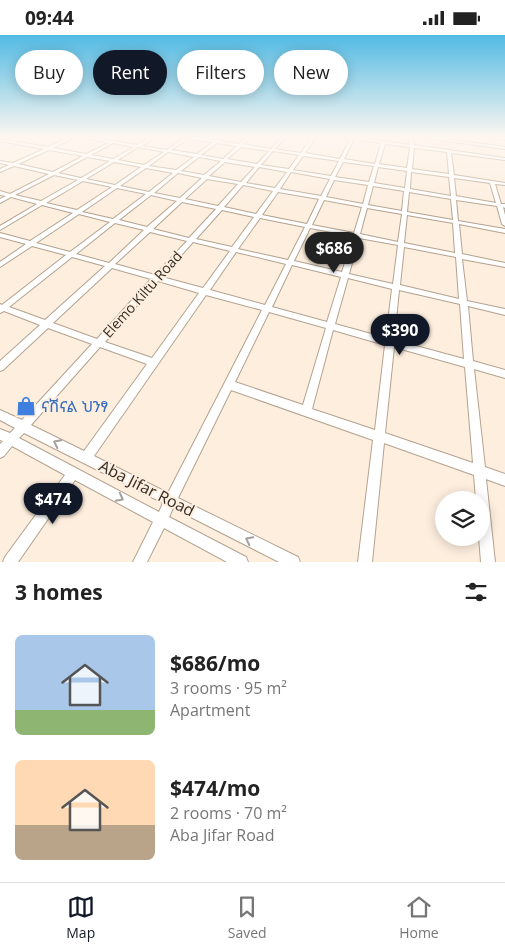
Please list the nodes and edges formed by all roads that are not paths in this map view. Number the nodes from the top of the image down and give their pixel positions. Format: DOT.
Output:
graph roads {
  1 [pos="224,161"];
  2 [pos="342,161"];
  3 [pos="0,162"];
  4 [pos="21,162"];
  5 [pos="76,162"];
  6 [pos="112,162"];
  7 [pos="116,162"];
  8 [pos="152,162"];
  9 [pos="190,162"];
  10 [pos="227,162"];
  11 [pos="262,162"];
  12 [pos="297,162"];
  13 [pos="346,162"];
  14 [pos="377,162"];
  15 [pos="410,162"];
  16 [pos="450,162"];
  17 [pos="14,165"];
  18 [pos="376,166"];
  19 [pos="144,167"];
  20 [pos="257,167"];
  21 [pos="0,171"];
  22 [pos="409,171"];
  23 [pos="290,172"];
  24 [pos="54,173"];
  25 [pos="176,173"];
  26 [pos="451,177"];
  27 [pos="206,178"];
  28 [pos="82,179"];
  29 [pos="333,179"];
  30 [pos="492,182"];
  31 [pos="505,184"];
  32 [pos="241,185"];
  33 [pos="371,185"];
  34 [pos="116,186"];
  35 [pos="276,191"];
  36 [pos="407,191"];
  37 [pos="0,193"];
  38 [pos="150,193"];
  39 [pos="11,195"];
  40 [pos="453,198"];
  41 [pos="322,199"];
  42 [pos="181,200"];
  43 [pos="0,201"];
  44 [pos="42,203"];
  45 [pos="502,205"];
  46 [pos="364,207"];
  47 [pos="220,208"];
  48 [pos="78,212"];
  49 [pos="404,214"];
  50 [pos="258,216"];
  51 [pos="114,221"];
  52 [pos="456,223"];
  53 [pos="505,224"];
  54 [pos="309,226"];
  55 [pos="0,228"];
  56 [pos="149,229"];
  57 [pos="505,231"];
  58 [pos="0,235"];
  59 [pos="356,236"];
  60 [pos="191,240"];
  61 [pos="32,244"];
  62 [pos="401,245"];
  63 [pos="234,250"];
  64 [pos="71,255"];
  65 [pos="459,257"];
  66 [pos="290,263"];
  67 [pos="0,265"];
  68 [pos="505,265"];
  69 [pos="110,266"];
  70 [pos="345,276"];
  71 [pos="156,279"];
  72 [pos="396,288"];
  73 [pos="204,292"];
  74 [pos="463,303"];
  75 [pos="1,308"];
  76 [pos="267,310"];
  77 [pos="505,312"];
  78 [pos="46,324"];
  79 [pos="330,327"];
  80 [pos="98,343"];
  81 [pos="390,343"];
  82 [pos="154,363"];
  83 [pos="469,366"];
  84 [pos="0,367"];
  85 [pos="505,374"];
  86 [pos="230,385"];
  87 [pos="306,411"];
  88 [pos="0,415"];
  89 [pos="23,426"];
  90 [pos="6,437"];
  91 [pos="379,437"];
  92 [pos="0,452"];
  93 [pos="86,458"];
  94 [pos="479,472"];
  95 [pos="74,473"];
  96 [pos="505,480"];
  97 [pos="172,501"];
  98 [pos="162,520"];
  99 [pos="10,562"];
  100 [pos="140,562"];
  101 [pos="241,562"];
  102 [pos="293,562"];
  103 [pos="365,562"];
  104 [pos="488,562"];
  1 -- 27 [label="street"];
  2 -- 29 [label="street"];
  3 -- 17 [label="street"];
  4 -- 17 [label="street"];
  5 -- 24 [label="street"];
  6 -- 28 [label="street"];
  7 -- 19 [label="street"];
  8 -- 19 [label="street"];
  9 -- 25 [label="street"];
  10 -- 20 [label="street"];
  11 -- 20 [label="street, Elemo Kiltu Road"];
  12 -- 23 [label="street"];
  13 -- 18 [label="street"];
  14 -- 18 [label="street"];
  15 -- 22 [label="street"];
  16 -- 26 [label="street"];
  17 -- 21 [label="street"];
  17 -- 24 [label="street"];
  18 -- 22 [label="street"];
  18 -- 33 [label="street"];
  19 -- 25 [label="street"];
  19 -- 34 [label="street"];
  20 -- 23 [label="street"];
  20 -- 32 [label="street, Elemo Kiltu Road"];
  22 -- 26 [label="street"];
  22 -- 36 [label="street"];
  23 -- 29 [label="street"];
  23 -- 35 [label="street"];
  24 -- 28 [label="street"];
  24 -- 39 [label="street"];
  25 -- 27 [label="street"];
  25 -- 38 [label="street"];
  26 -- 30 [label="street"];
  26 -- 40 [label="street"];
  27 -- 32 [label="street"];
  27 -- 42 [label="street"];
  28 -- 34 [label="street"];
  28 -- 44 [label="street"];
  29 -- 33 [label="street"];
  29 -- 41 [label="street"];
  30 -- 31 [label="street"];
  30 -- 45 [label="street"];
  32 -- 35 [label="street"];
  32 -- 47 [label="street, Elemo Kiltu Road"];
  33 -- 36 [label="street"];
  33 -- 46 [label="street"];
  34 -- 38 [label="street"];
  34 -- 48 [label="street"];
  35 -- 41 [label="street"];
  35 -- 50 [label="street"];
  36 -- 40 [label="street"];
  36 -- 49 [label="street"];
  37 -- 39 [label="street"];
  38 -- 42 [label="street"];
  38 -- 51 [label="street"];
  39 -- 43 [label="street"];
  39 -- 44 [label="street"];
  40 -- 45 [label="street"];
  40 -- 52 [label="street"];
  41 -- 46 [label="street"];
  41 -- 54 [label="street"];
  42 -- 47 [label="street"];
  42 -- 56 [label="street"];
  44 -- 48 [label="street"];
  44 -- 55 [label="street"];
  45 -- 53 [label="street"];
  46 -- 49 [label="street"];
  46 -- 59 [label="street"];
  47 -- 50 [label="street"];
  47 -- 60 [label="street, Elemo Kiltu Road"];
  48 -- 51 [label="street"];
  48 -- 61 [label="street"];
  49 -- 52 [label="street"];
  49 -- 62 [label="street"];
  50 -- 54 [label="street"];
  50 -- 63 [label="street"];
  51 -- 56 [label="street"];
  51 -- 64 [label="street"];
  52 -- 57 [label="street"];
  52 -- 65 [label="street"];
  54 -- 59 [label="street"];
  54 -- 66 [label="street"];
  56 -- 60 [label="street"];
  56 -- 69 [label="street"];
  58 -- 61 [label="street"];
  59 -- 62 [label="street"];
  59 -- 70 [label="street"];
  60 -- 63 [label="street"];
  60 -- 71 [label="street, Elemo Kiltu Road"];
  61 -- 64 [label="street"];
  61 -- 67 [label="street"];
  62 -- 65 [label="street"];
  62 -- 72 [label="street"];
  63 -- 66 [label="street"];
  63 -- 73 [label="street"];
  64 -- 69 [label="street"];
  64 -- 75 [label="street"];
  65 -- 68 [label="street"];
  65 -- 74 [label="street"];
  66 -- 70 [label="street"];
  66 -- 76 [label="street"];
  69 -- 71 [label="street"];
  69 -- 78 [label="street"];
  70 -- 72 [label="street"];
  70 -- 79 [label="street"];
  71 -- 73 [label="street"];
  71 -- 80 [label="street, Elemo Kiltu Road"];
  72 -- 74 [label="street"];
  72 -- 81 [label="street"];
  73 -- 76 [label="street"];
  73 -- 82 [label="street"];
  74 -- 77 [label="street"];
  74 -- 83 [label="street"];
  75 -- 78 [label="street"];
  76 -- 79 [label="street"];
  76 -- 86 [label="street"];
  78 -- 80 [label="street"];
  78 -- 84 [label="street"];
  79 -- 81 [label="street"];
  79 -- 87 [label="street"];
  80 -- 82 [label="street"];
  80 -- 89 [label="street, Elemo Kiltu Road"];
  81 -- 83 [label="street"];
  81 -- 91 [label="street"];
  82 -- 93 [label="street"];
  83 -- 85 [label="street"];
  83 -- 94 [label="street"];
  86 -- 87 [label="street"];
  86 -- 97 [label="street"];
  87 -- 91 [label="street"];
  88 -- 89 [label="street, Aba Jifar Road"];
  89 -- 90 [label="street, Elemo Kiltu Road"];
  93 -- 89 [label="street, Aba Jifar Road, one-way"];
  90 -- 92 [label="street, Elemo Kiltu Road"];
  90 -- 95 [label="street, Aba Jifar Road"];
  91 -- 94 [label="street"];
  91 -- 103 [label="street"];
  93 -- 97 [label="street, Aba Jifar Road"];
  94 -- 96 [label="street"];
  94 -- 104 [label="street"];
  95 -- 98 [label="street, Aba Jifar Road, one-way"];
  95 -- 99 [label="street"];
  97 -- 98 [label="street"];
  102 -- 97 [label="street, Aba Jifar Road, one-way"];
  98 -- 100 [label="street"];
  98 -- 101 [label="street, Aba Jifar Road"];
}
